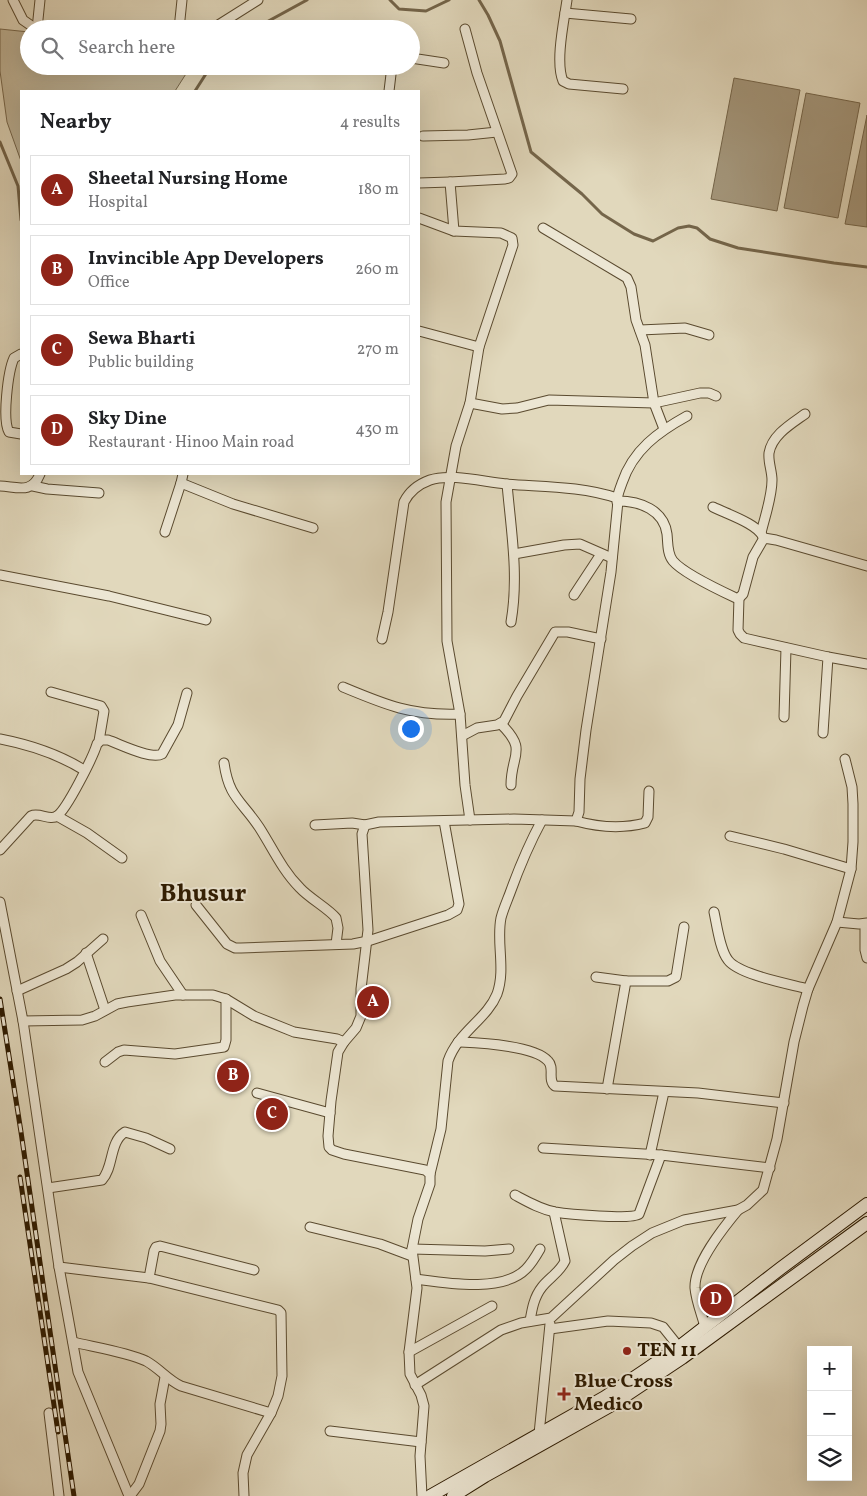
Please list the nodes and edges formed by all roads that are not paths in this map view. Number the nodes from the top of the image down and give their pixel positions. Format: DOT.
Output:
graph roads {
  1 [pos="13,0"];
  2 [pos="40,0"];
  3 [pos="182,0"];
  4 [pos="258,0"];
  5 [pos="567,0"];
  6 [pos="566,12"];
  7 [pos="632,19"];
  8 [pos="23,20"];
  9 [pos="38,20"];
  10 [pos="180,20"];
  11 [pos="226,20"];
  12 [pos="465,29"];
  13 [pos="420,59"];
  14 [pos="444,62"];
  15 [pos="391,75"];
  16 [pos="623,88"];
  17 [pos="389,90"];
  18 [pos="498,132"];
  19 [pos="424,136"];
  20 [pos="450,182"];
  21 [pos="420,183"];
  22 [pos="420,218"];
  23 [pos="542,228"];
  24 [pos="454,231"];
  25 [pos="640,330"];
  26 [pos="420,331"];
  27 [pos="709,335"];
  28 [pos="479,347"];
  29 [pos="20,355"];
  30 [pos="716,396"];
  31 [pos="470,403"];
  32 [pos="654,403"];
  33 [pos="805,414"];
  34 [pos="687,416"];
  35 [pos="664,429"];
  36 [pos="20,434"];
  37 [pos="40,475"];
  38 [pos="183,475"];
  39 [pos="450,478"];
  40 [pos="181,484"];
  41 [pos="507,484"];
  42 [pos="0,486"];
  43 [pos="33,486"];
  44 [pos="98,494"];
  45 [pos="617,500"];
  46 [pos="713,507"];
  47 [pos="313,528"];
  48 [pos="165,532"];
  49 [pos="763,536"];
  50 [pos="514,554"];
  51 [pos="601,554"];
  52 [pos="612,558"];
  53 [pos="867,566"];
  54 [pos="0,575"];
  55 [pos="574,595"];
  56 [pos="739,598"];
  57 [pos="206,620"];
  58 [pos="510,622"];
  59 [pos="382,638"];
  60 [pos="601,638"];
  61 [pos="786,648"];
  62 [pos="828,657"];
  63 [pos="867,664"];
  64 [pos="343,687"];
  65 [pos="51,692"];
  66 [pos="188,694"];
  67 [pos="460,714"];
  68 [pos="784,717"];
  69 [pos="501,724"];
  70 [pos="822,733"];
  71 [pos="462,736"];
  72 [pos="0,739"];
  73 [pos="99,741"];
  74 [pos="846,759"];
  75 [pos="224,763"];
  76 [pos="84,770"];
  77 [pos="511,785"];
  78 [pos="649,791"];
  79 [pos="57,816"];
  80 [pos="470,820"];
  81 [pos="542,820"];
  82 [pos="444,821"];
  83 [pos="576,821"];
  84 [pos="315,825"];
  85 [pos="365,825"];
  86 [pos="730,836"];
  87 [pos="0,850"];
  88 [pos="122,858"];
  89 [pos="851,870"];
  90 [pos="0,902"];
  91 [pos="196,906"];
  92 [pos="714,912"];
  93 [pos="141,915"];
  94 [pos="837,922"];
  95 [pos="866,923"];
  96 [pos="684,927"];
  97 [pos="103,939"];
  98 [pos="368,941"];
  99 [pos="336,944"];
  100 [pos="86,953"];
  101 [pos="867,958"];
  102 [pos="596,977"];
  103 [pos="626,981"];
  104 [pos="808,989"];
  105 [pos="17,991"];
  106 [pos="183,995"];
  107 [pos="226,999"];
  108 [pos="105,1010"];
  109 [pos="23,1021"];
  110 [pos="344,1042"];
  111 [pos="458,1042"];
  112 [pos="105,1062"];
  113 [pos="607,1089"];
  114 [pos="664,1092"];
  115 [pos="257,1093"];
  116 [pos="784,1103"];
  117 [pos="330,1112"];
  118 [pos="544,1148"];
  119 [pos="170,1149"];
  120 [pos="650,1155"];
  121 [pos="661,1155"];
  122 [pos="770,1168"];
  123 [pos="430,1174"];
  124 [pos="48,1188"];
  125 [pos="515,1195"];
  126 [pos="867,1204"];
  127 [pos="738,1210"];
  128 [pos="554,1212"];
  129 [pos="867,1223"];
  130 [pos="310,1227"];
  131 [pos="509,1249"];
  132 [pos="540,1249"];
  133 [pos="412,1252"];
  134 [pos="59,1267"];
  135 [pos="254,1270"];
  136 [pos="149,1278"];
  137 [pos="416,1279"];
  138 [pos="492,1306"];
  139 [pos="551,1318"];
  140 [pos="530,1321"];
  141 [pos="705,1327"];
  142 [pos="550,1330"];
  143 [pos="73,1342"];
  144 [pos="679,1347"];
  145 [pos="409,1352"];
  146 [pos="166,1377"];
  147 [pos="415,1385"];
  148 [pos="49,1413"];
  149 [pos="271,1413"];
  150 [pos="330,1431"];
  151 [pos="539,1434"];
  152 [pos="421,1442"];
  153 [pos="59,1496"];
  154 [pos="129,1496"];
  155 [pos="244,1496"];
  156 [pos="422,1496"];
  157 [pos="430,1496"];
  158 [pos="453,1496"];
  1 -- 8 [label="street"];
  2 -- 9 [label="street"];
  3 -- 10 [label="street"];
  4 -- 11 [label="street"];
  5 -- 6 [label="street"];
  6 -- 7 [label="street"];
  6 -- 16 [label="street"];
  12 -- 18 [label="street"];
  13 -- 14 [label="street"];
  15 -- 17 [label="street"];
  18 -- 19 [label="street"];
  18 -- 20 [label="street"];
  20 -- 21 [label="street"];
  20 -- 24 [label="street"];
  22 -- 24 [label="street"];
  23 -- 25 [label="street"];
  24 -- 28 [label="street"];
  25 -- 27 [label="street"];
  25 -- 32 [label="street"];
  26 -- 28 [label="street"];
  28 -- 31 [label="street"];
  29 -- 36 [label="street"];
  30 -- 32 [label="street"];
  31 -- 32 [label="street"];
  31 -- 39 [label="street"];
  32 -- 35 [label="street"];
  33 -- 49 [label="street"];
  34 -- 35 [label="street"];
  35 -- 45 [label="street"];
  37 -- 43 [label="street"];
  38 -- 40 [label="street"];
  39 -- 41 [label="street"];
  39 -- 59 [label="street"];
  39 -- 67 [label="street"];
  40 -- 47 [label="street"];
  40 -- 48 [label="street"];
  41 -- 45 [label="street"];
  41 -- 50 [label="street"];
  42 -- 43 [label="street"];
  43 -- 44 [label="street"];
  45 -- 52 [label="street"];
  45 -- 56 [label="street"];
  46 -- 49 [label="street"];
  49 -- 53 [label="street"];
  49 -- 56 [label="street"];
  50 -- 51 [label="street"];
  50 -- 58 [label="street"];
  51 -- 52 [label="street"];
  51 -- 55 [label="street"];
  52 -- 60 [label="street"];
  54 -- 57 [label="street"];
  56 -- 61 [label="street"];
  60 -- 69 [label="street"];
  60 -- 83 [label="street"];
  61 -- 62 [label="street"];
  61 -- 68 [label="street"];
  62 -- 63 [label="street"];
  62 -- 70 [label="street"];
  64 -- 67 [label="street"];
  65 -- 73 [label="street"];
  66 -- 73 [label="street"];
  67 -- 71 [label="street"];
  69 -- 71 [label="street"];
  69 -- 77 [label="street"];
  71 -- 80 [label="street"];
  72 -- 76 [label="street"];
  73 -- 76 [label="street"];
  74 -- 89 [label="street"];
  75 -- 99 [label="street"];
  76 -- 79 [label="street"];
  78 -- 83 [label="street"];
  79 -- 87 [label="street"];
  79 -- 88 [label="street"];
  80 -- 81 [label="street"];
  80 -- 82 [label="street"];
  81 -- 83 [label="street"];
  81 -- 111 [label="street"];
  82 -- 85 [label="street"];
  82 -- 98 [label="street"];
  84 -- 85 [label="street"];
  85 -- 98 [label="street"];
  86 -- 89 [label="street"];
  89 -- 94 [label="street"];
  90 -- 105 [label="street"];
  91 -- 99 [label="street"];
  92 -- 104 [label="street"];
  93 -- 106 [label="street"];
  94 -- 95 [label="street"];
  94 -- 104 [label="street"];
  95 -- 101 [label="street"];
  96 -- 103 [label="street"];
  97 -- 100 [label="street"];
  98 -- 99 [label="street"];
  98 -- 110 [label="street"];
  100 -- 105 [label="street"];
  100 -- 108 [label="street"];
  102 -- 103 [label="street"];
  103 -- 113 [label="street"];
  104 -- 116 [label="street"];
  105 -- 109 [label="street"];
  106 -- 107 [label="street"];
  106 -- 108 [label="street"];
  107 -- 110 [label="street"];
  107 -- 112 [label="street"];
  108 -- 109 [label="street"];
  109 -- 124 [label="street"];
  110 -- 117 [label="street"];
  111 -- 113 [label="street"];
  111 -- 123 [label="street"];
  113 -- 114 [label="street"];
  114 -- 116 [label="street"];
  114 -- 120 [label="street"];
  115 -- 117 [label="street"];
  116 -- 122 [label="street"];
  117 -- 123 [label="street"];
  118 -- 120 [label="street"];
  119 -- 124 [label="street"];
  120 -- 121 [label="street"];
  121 -- 122 [label="street"];
  121 -- 128 [label="street"];
  122 -- 127 [label="street"];
  123 -- 133 [label="street"];
  124 -- 134 [label="street"];
  125 -- 128 [label="street"];
  126 -- 141 [label="main road"];
  127 -- 139 [label="street"];
  127 -- 141 [label="street"];
  128 -- 140 [label="street"];
  129 -- 158 [label="main road"];
  130 -- 133 [label="street"];
  131 -- 133 [label="street"];
  132 -- 137 [label="street"];
  133 -- 137 [label="street"];
  134 -- 136 [label="street"];
  134 -- 143 [label="street"];
  135 -- 136 [label="street"];
  136 -- 149 [label="street"];
  137 -- 145 [label="street"];
  138 -- 145 [label="street"];
  139 -- 140 [label="street"];
  139 -- 142 [label="street"];
  140 -- 147 [label="street"];
  141 -- 144 [label="main road"];
  142 -- 144 [label="street"];
  142 -- 151 [label="street"];
  143 -- 146 [label="street"];
  143 -- 154 [label="street"];
  144 -- 151 [label="main road"];
  145 -- 147 [label="street"];
  146 -- 149 [label="street"];
  146 -- 154 [label="street"];
  147 -- 152 [label="street"];
  148 -- 153 [label="street"];
  149 -- 155 [label="street"];
  150 -- 152 [label="street"];
  151 -- 157 [label="main road"];
  152 -- 156 [label="street"];
}
